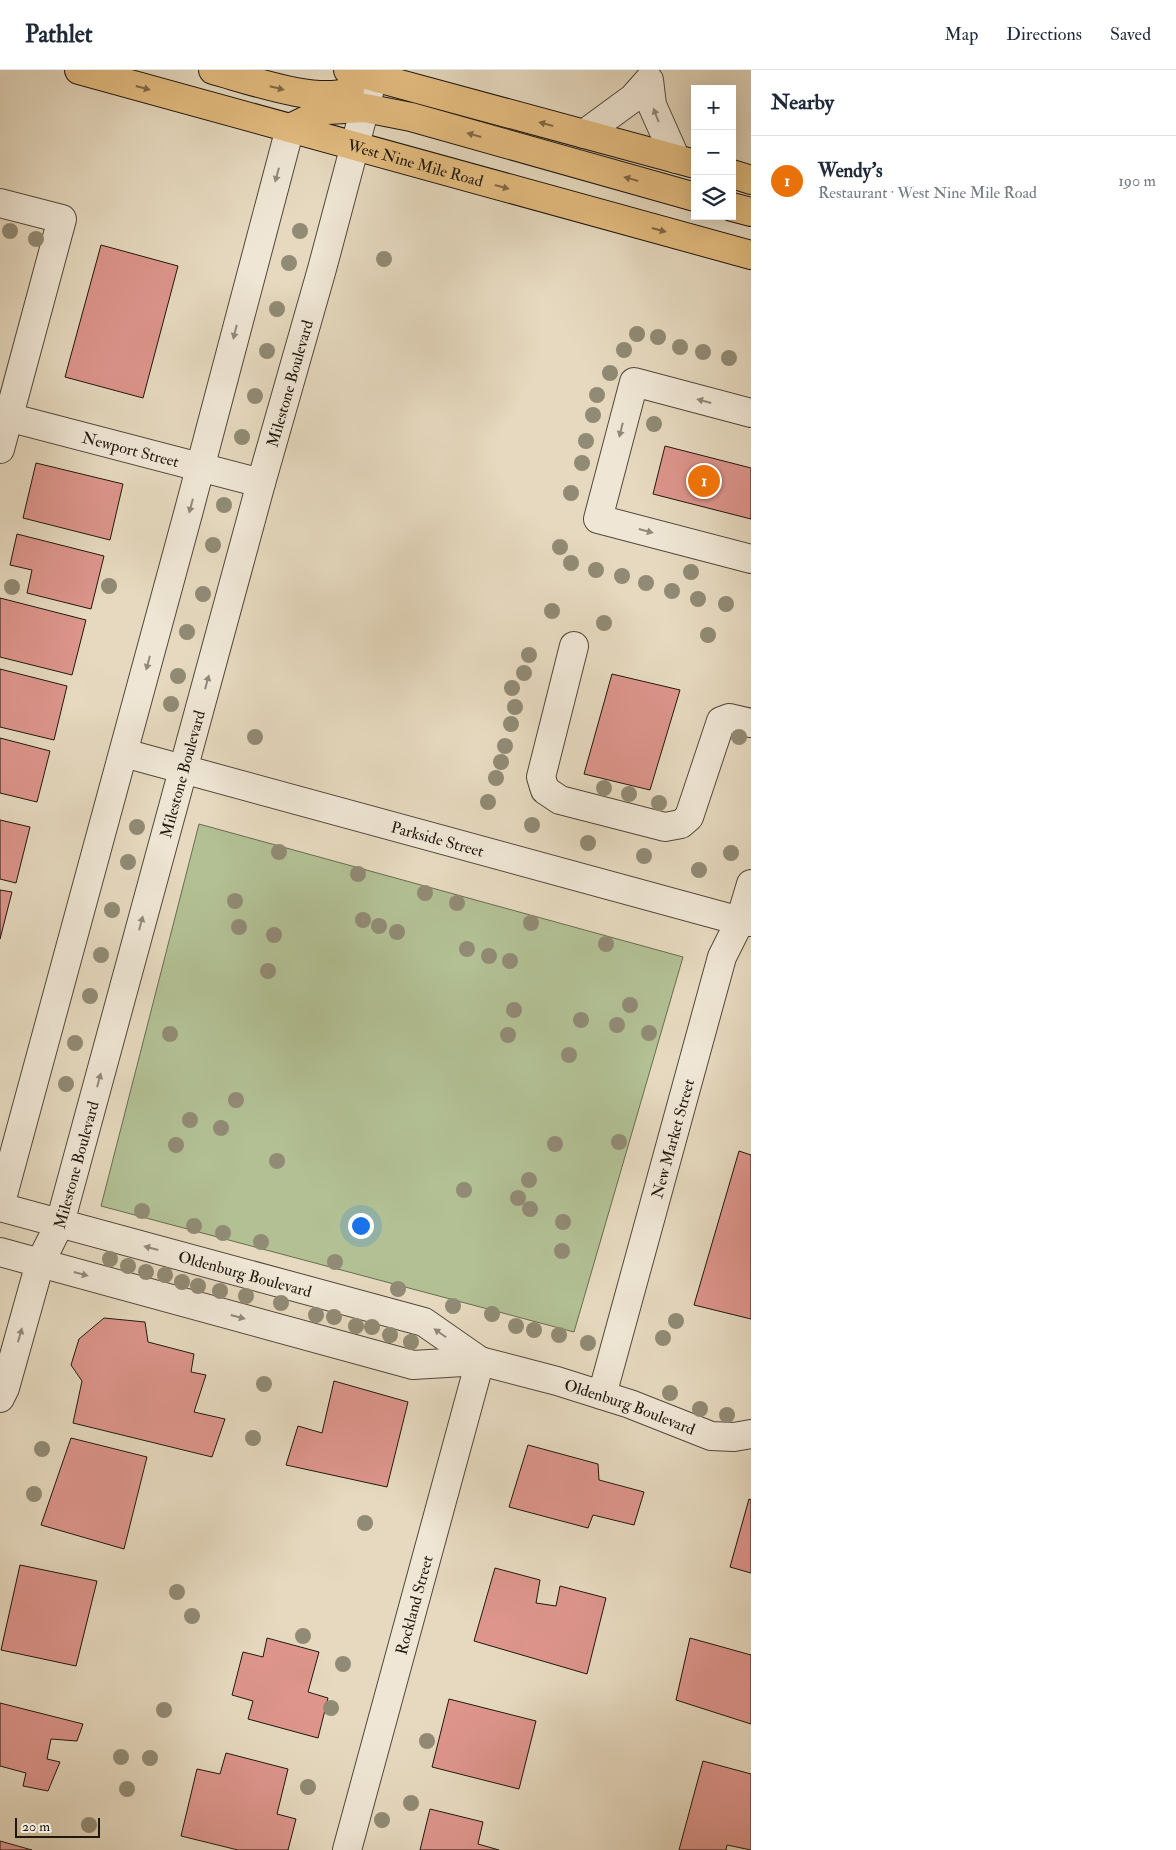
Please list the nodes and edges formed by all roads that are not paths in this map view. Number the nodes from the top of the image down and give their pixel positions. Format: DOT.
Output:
graph roads {
  1 [pos="79,70"];
  2 [pos="213,70"];
  3 [pos="365,72"];
  4 [pos="650,75"];
  5 [pos="365,108"];
  6 [pos="290,128"];
  7 [pos="584,134"];
  8 [pos="354,146"];
  9 [pos="685,162"];
  10 [pos="735,175"];
  11 [pos="751,180"];
  12 [pos="691,196"];
  13 [pos="0,203"];
  14 [pos="736,208"];
  15 [pos="751,212"];
  16 [pos="751,255"];
  17 [pos="751,413"];
  18 [pos="4,416"];
  19 [pos="0,449"];
  20 [pos="201,467"];
  21 [pos="261,483"];
  22 [pos="751,559"];
  23 [pos="574,646"];
  24 [pos="751,723"];
  25 [pos="124,753"];
  26 [pos="183,770"];
  27 [pos="751,884"];
  28 [pos="746,921"];
  29 [pos="0,1207"];
  30 [pos="60,1223"];
  31 [pos="0,1252"];
  32 [pos="40,1263"];
  33 [pos="480,1361"];
  34 [pos="602,1395"];
  35 [pos="0,1398"];
  36 [pos="751,1434"];
  37 [pos="347,1850"];
  1 -- 6 [label="main road, West Nine Mile Road, one-way"];
  2 -- 3 [label="main road, one-way"];
  3 -- 5 [label="street, Milestone Boulevard"];
  7 -- 3 [label="main road, one-way"];
  4 -- 7 [label="street"];
  9 -- 4 [label="street, one-way"];
  5 -- 6 [label="main road"];
  5 -- 8 [label="street, Milestone Boulevard"];
  12 -- 5 [label="main road, one-way"];
  6 -- 8 [label="main road, West Nine Mile Road"];
  6 -- 20 [label="street, one-way"];
  7 -- 9 [label="main road"];
  8 -- 16 [label="main road, West Nine Mile Road, one-way"];
  8 -- 21 [label="street, Milestone Boulevard"];
  10 -- 11 [label="main road"];
  13 -- 18 [label="street"];
  14 -- 15 [label="main road"];
  17 -- 22 [label="street, one-way"];
  18 -- 19 [label="street"];
  18 -- 20 [label="street, Newport Street"];
  20 -- 21 [label="street, Newport Street"];
  20 -- 25 [label="street, one-way"];
  26 -- 21 [label="street, Milestone Boulevard, one-way"];
  23 -- 24 [label="street"];
  25 -- 26 [label="street, Parkside Street"];
  25 -- 29 [label="street"];
  26 -- 28 [label="street, Parkside Street"];
  30 -- 26 [label="street, Milestone Boulevard, one-way"];
  27 -- 28 [label="street, New Market Street"];
  28 -- 34 [label="street, New Market Street"];
  29 -- 30 [label="street, Oldenburg Boulevard"];
  30 -- 32 [label="street, Milestone Boulevard"];
  33 -- 30 [label="street, Oldenburg Boulevard, one-way"];
  31 -- 32 [label="street, Oldenburg Boulevard"];
  32 -- 33 [label="street, Oldenburg Boulevard, one-way"];
  35 -- 32 [label="street, Milestone Boulevard, one-way"];
  33 -- 34 [label="street, Oldenburg Boulevard"];
  33 -- 37 [label="street, Rockland Street"];
  34 -- 36 [label="street, Oldenburg Boulevard"];
}
